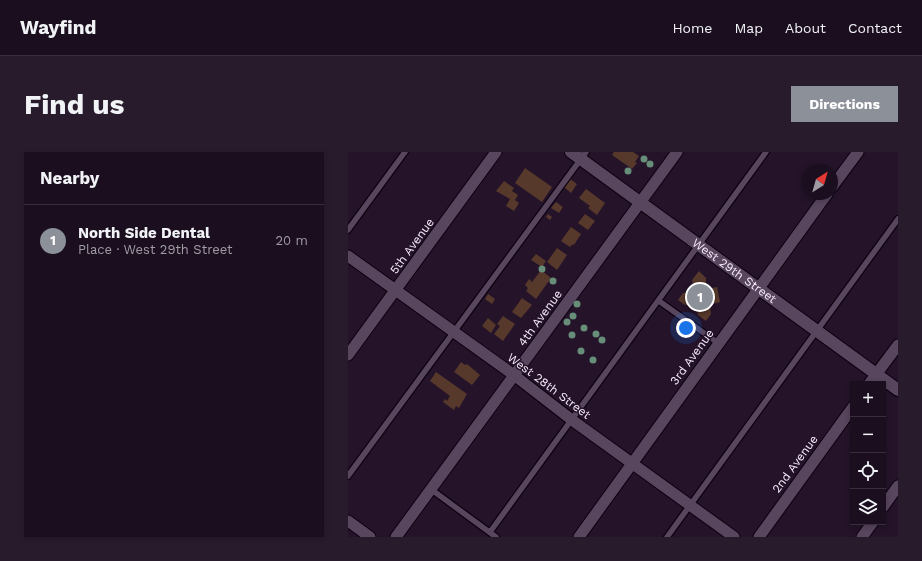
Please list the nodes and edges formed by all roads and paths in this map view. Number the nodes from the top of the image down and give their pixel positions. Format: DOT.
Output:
graph roads {
  1 [pos="405,152"];
  2 [pos="496,152"];
  3 [pos="571,152"];
  4 [pos="677,152"];
  5 [pos="766,152"];
  6 [pos="858,152"];
  7 [pos="583,156"];
  8 [pos="838,179"];
  9 [pos="823,200"];
  10 [pos="641,202"];
  11 [pos="898,219"];
  12 [pos="348,230"];
  13 [pos="699,245"];
  14 [pos="348,256"];
  15 [pos="758,289"];
  16 [pos="395,291"];
  17 [pos="659,301"];
  18 [pos="816,332"];
  19 [pos="455,333"];
  20 [pos="718,343"];
  21 [pos="896,350"];
  22 [pos="348,355"];
  23 [pos="514,375"];
  24 [pos="873,379"];
  25 [pos="898,390"];
  26 [pos="850,411"];
  27 [pos="572,420"];
  28 [pos="632,462"];
  29 [pos="348,476"];
  30 [pos="898,486"];
  31 [pos="432,490"];
  32 [pos="886,503"];
  33 [pos="690,505"];
  34 [pos="348,521"];
  35 [pos="870,525"];
  36 [pos="490,532"];
  37 [pos="370,537"];
  38 [pos="396,537"];
  39 [pos="496,537"];
  40 [pos="578,537"];
  41 [pos="667,537"];
  42 [pos="734,537"];
  43 [pos="759,537"];
  44 [pos="862,537"];
  1 -- 12 [label="lane"];
  2 -- 16 [label="street, 5th Avenue"];
  3 -- 7 [label="street, West 29th Street"];
  4 -- 10 [label="street, 4th Avenue"];
  5 -- 13 [label="lane"];
  6 -- 8 [label="street"];
  7 -- 10 [label="street, West 29th Street"];
  7 -- 19 [label="lane"];
  9 -- 15 [label="street, 3rd Avenue"];
  10 -- 13 [label="street, West 29th Street"];
  10 -- 23 [label="street, 4th Avenue"];
  11 -- 18 [label="lane"];
  13 -- 15 [label="street, West 29th Street"];
  13 -- 17 [label="lane"];
  14 -- 16 [label="street, West 28th Street"];
  15 -- 18 [label="street, West 29th Street"];
  15 -- 20 [label="street, 3rd Avenue"];
  16 -- 19 [label="street, West 28th Street"];
  16 -- 22 [label="street, 5th Avenue"];
  17 -- 20 [label="lane"];
  17 -- 27 [label="lane"];
  18 -- 24 [label="street, West 29th Street"];
  18 -- 33 [label="lane"];
  19 -- 23 [label="street, West 28th Street"];
  19 -- 29 [label="lane"];
  20 -- 28 [label="street, 3rd Avenue"];
  21 -- 24 [label="street"];
  23 -- 27 [label="street, West 28th Street"];
  23 -- 31 [label="street, 4th Avenue"];
  24 -- 25 [label="street, West 29th Street"];
  26 -- 43 [label="street, 2nd Avenue"];
  27 -- 28 [label="street, West 28th Street"];
  27 -- 36 [label="lane"];
  28 -- 33 [label="street, West 28th Street"];
  28 -- 40 [label="street, 3rd Avenue"];
  30 -- 32 [label="street"];
  31 -- 36 [label="lane"];
  31 -- 38 [label="street, 4th Avenue"];
  33 -- 41 [label="lane"];
  33 -- 42 [label="street, West 28th Street"];
  34 -- 37 [label="street"];
  35 -- 44 [label="street"];
  36 -- 39 [label="lane"];
}
